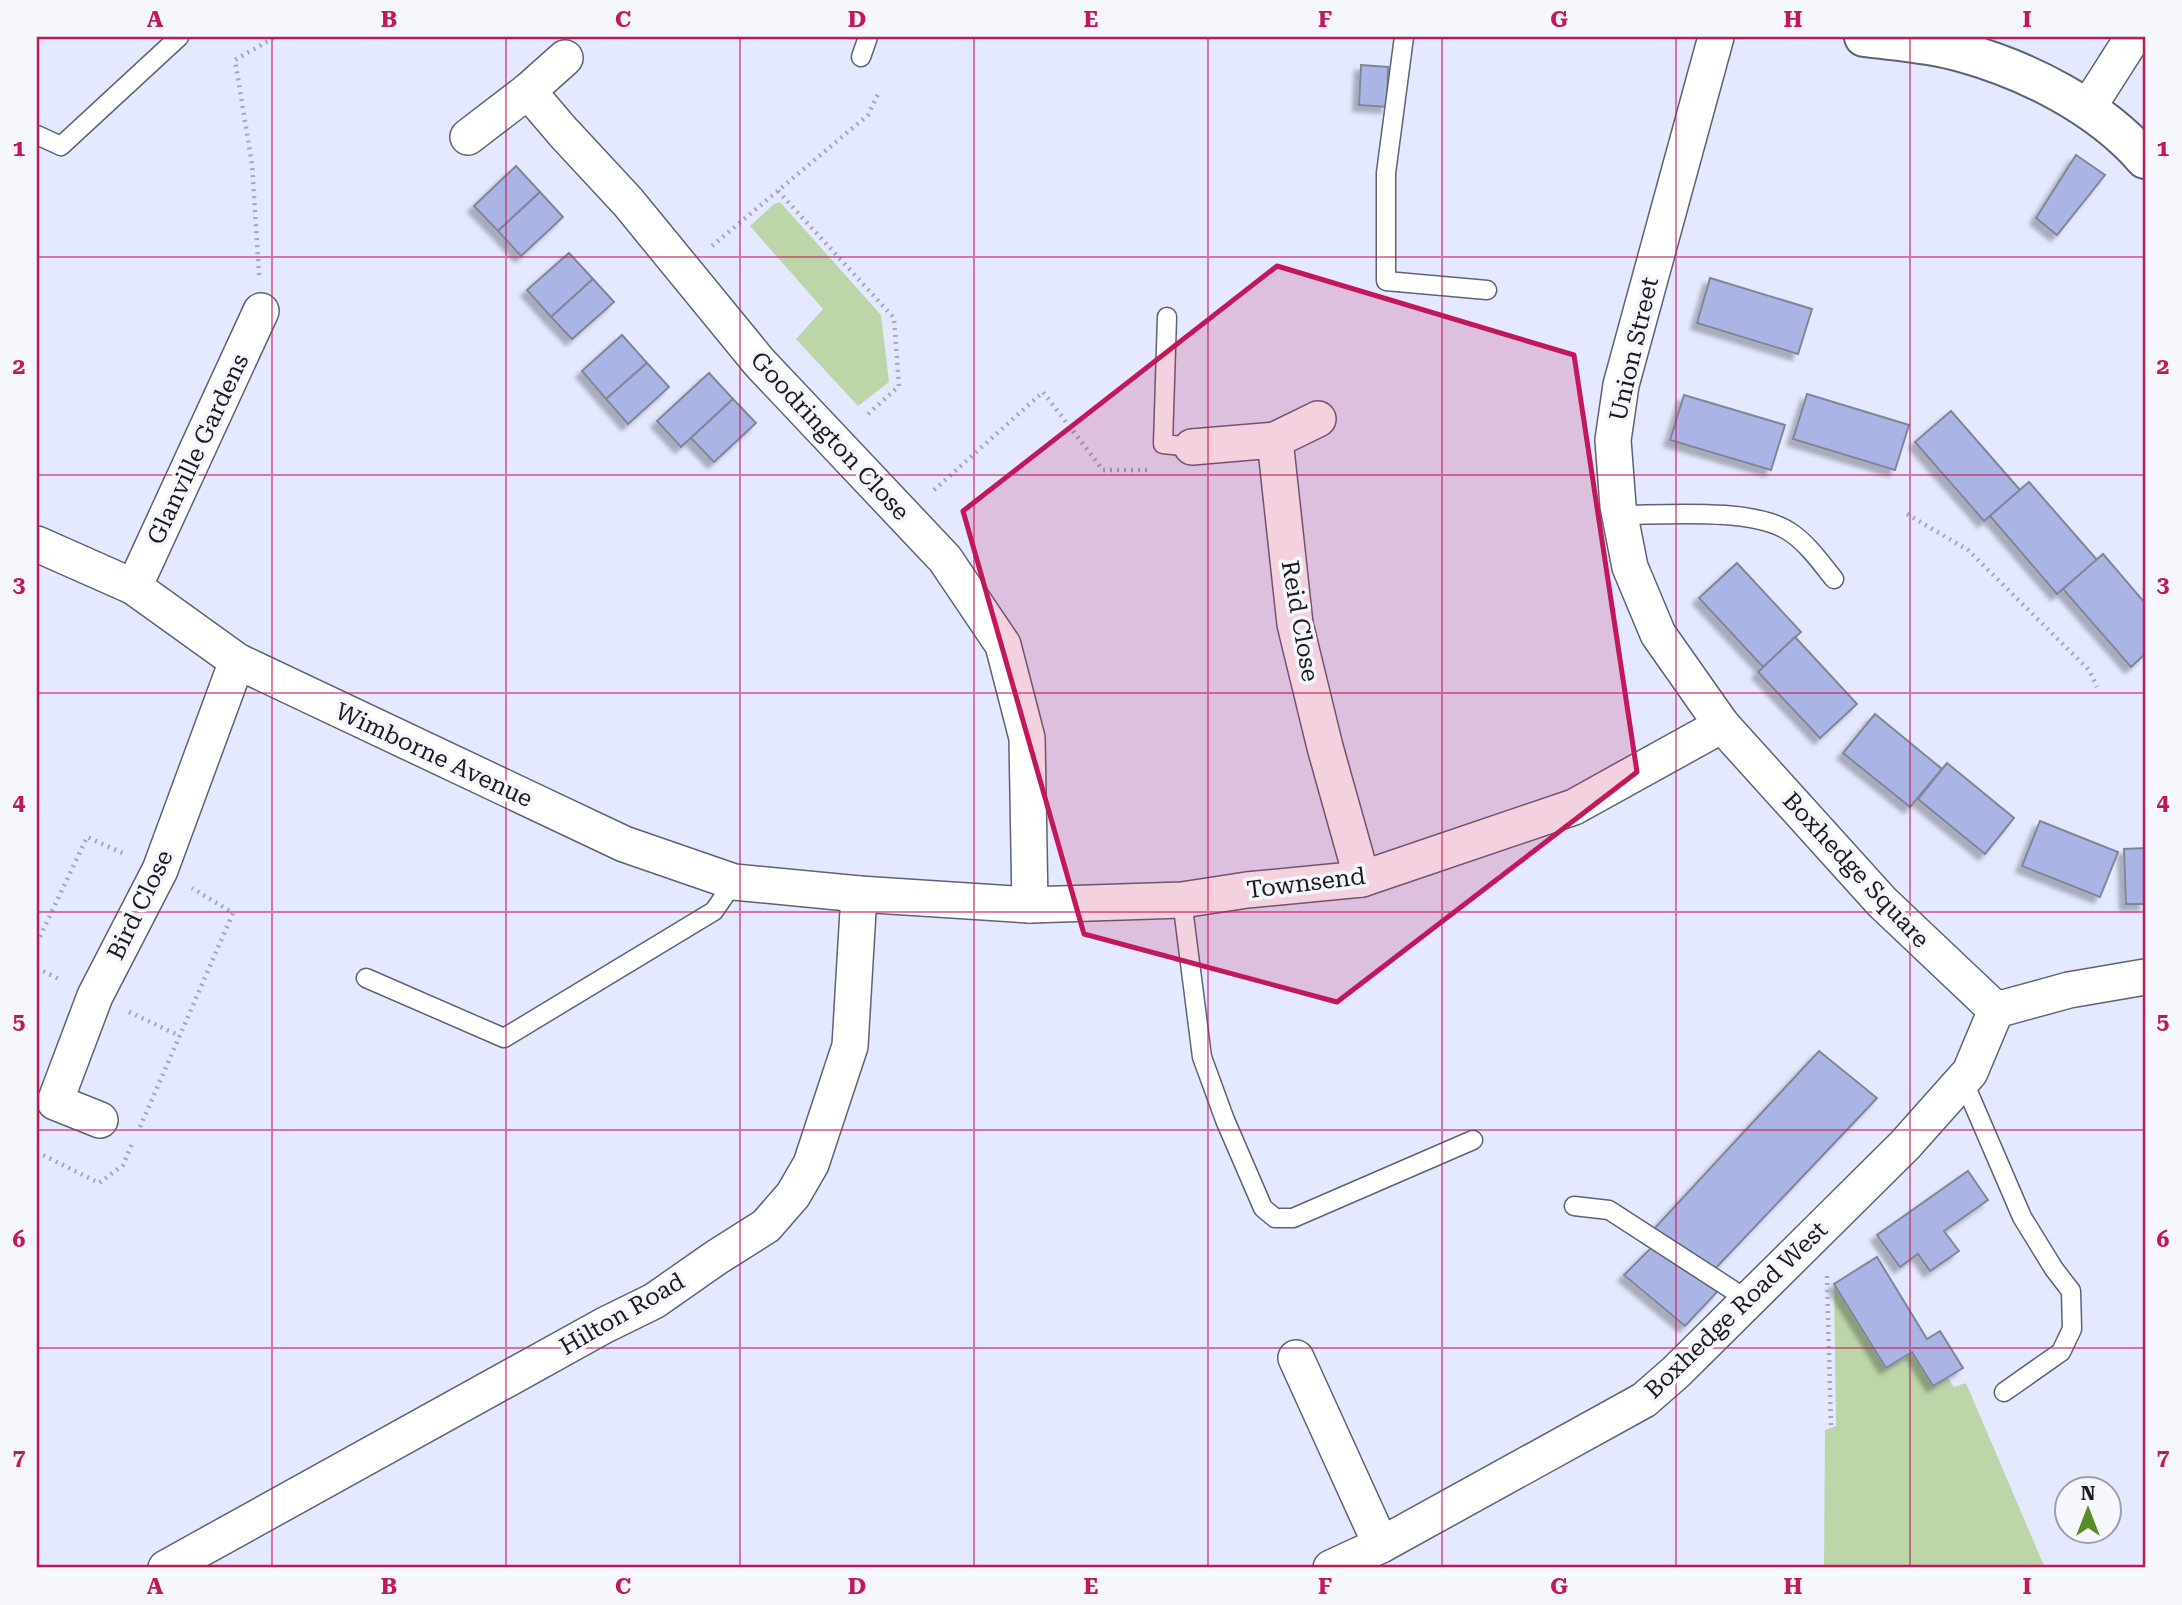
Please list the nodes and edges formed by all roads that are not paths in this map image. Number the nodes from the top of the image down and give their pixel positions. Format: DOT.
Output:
graph roads {
  1 [pos="179,37"];
  2 [pos="868,37"];
  3 [pos="1404,37"];
  4 [pos="1716,37"];
  5 [pos="1864,37"];
  6 [pos="2133,37"];
  7 [pos="862,57"];
  8 [pos="565,58"];
  9 [pos="528,91"];
  10 [pos="2087,109"];
  11 [pos="37,135"];
  12 [pos="468,136"];
  13 [pos="2145,159"];
  14 [pos="1487,290"];
  15 [pos="261,311"];
  16 [pos="1167,317"];
  17 [pos="1318,419"];
  18 [pos="1275,440"];
  19 [pos="1192,447"];
  20 [pos="1620,515"];
  21 [pos="37,544"];
  22 [pos="1834,579"];
  23 [pos="134,587"];
  24 [pos="237,661"];
  25 [pos="1722,725"];
  26 [pos="1362,879"];
  27 [pos="734,882"];
  28 [pos="859,894"];
  29 [pos="1182,900"];
  30 [pos="1030,905"];
  31 [pos="366,978"];
  32 [pos="2142,987"];
  33 [pos="1996,1010"];
  34 [pos="1963,1080"];
  35 [pos="46,1097"];
  36 [pos="100,1120"];
  37 [pos="1472,1140"];
  38 [pos="1574,1206"];
  39 [pos="1748,1300"];
  40 [pos="1296,1358"];
  41 [pos="2004,1392"];
  42 [pos="1381,1545"];
  43 [pos="201,1559"];
  44 [pos="166,1568"];
  45 [pos="1331,1568"];
  1 -- 11 [label="lane"];
  2 -- 7 [label="lane"];
  3 -- 14 [label="lane"];
  4 -- 20 [label="street, Union Street"];
  5 -- 10 [label="main road"];
  6 -- 10 [label="street"];
  8 -- 9 [label="street"];
  9 -- 12 [label="street"];
  9 -- 30 [label="street, Goodrington Close"];
  10 -- 13 [label="main road"];
  15 -- 23 [label="street, Glanville Gardens"];
  16 -- 19 [label="lane"];
  17 -- 18 [label="street"];
  18 -- 19 [label="street"];
  18 -- 26 [label="street, Reid Close"];
  20 -- 22 [label="lane"];
  20 -- 25 [label="street, Union Street"];
  21 -- 23 [label="street, Wimborne Avenue"];
  23 -- 24 [label="street, Wimborne Avenue"];
  24 -- 27 [label="street, Wimborne Avenue"];
  24 -- 35 [label="street, Bird Close"];
  25 -- 26 [label="street, Townsend"];
  25 -- 33 [label="street, Boxhedge Square"];
  26 -- 29 [label="street, Townsend"];
  27 -- 28 [label="street, Wimborne Avenue"];
  27 -- 31 [label="lane"];
  28 -- 30 [label="street, Townsend"];
  28 -- 43 [label="street, Hilton Road"];
  29 -- 30 [label="street, Townsend"];
  29 -- 37 [label="lane"];
  32 -- 33 [label="street"];
  33 -- 34 [label="street, Boxhedge Road West"];
  34 -- 39 [label="street, Boxhedge Road West"];
  34 -- 41 [label="lane"];
  35 -- 36 [label="street, Bird Close"];
  38 -- 39 [label="lane"];
  39 -- 42 [label="street, Boxhedge Road West"];
  40 -- 42 [label="street"];
  42 -- 45 [label="street, Boxhedge Road West"];
  43 -- 44 [label="street, Hilton Road"];
}
